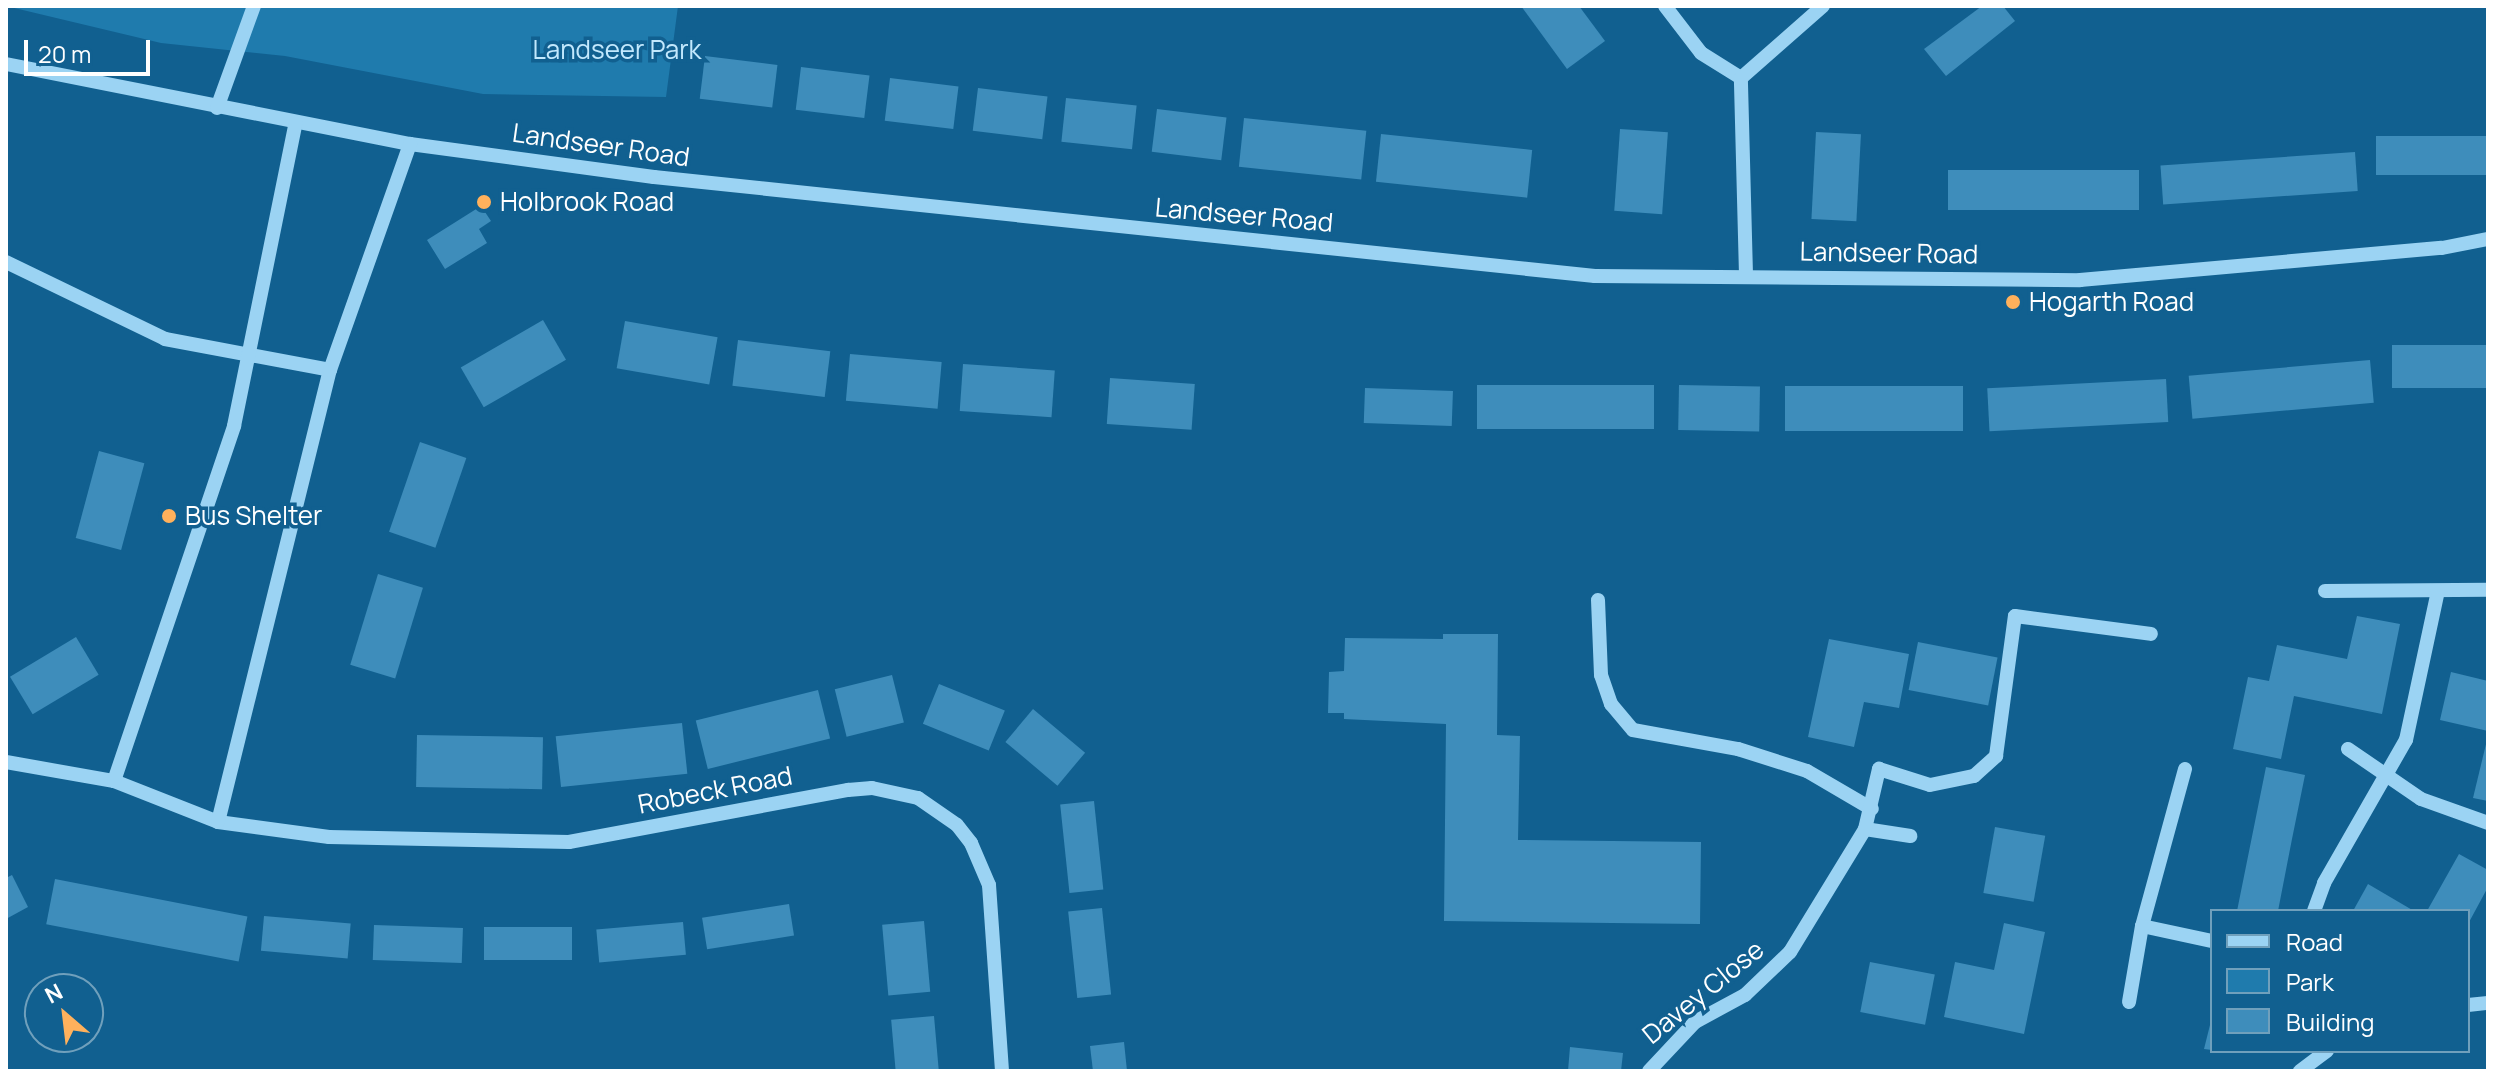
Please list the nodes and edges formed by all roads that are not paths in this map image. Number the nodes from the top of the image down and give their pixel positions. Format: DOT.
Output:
graph roads {
  1 [pos="254,6"];
  2 [pos="1665,6"];
  3 [pos="1823,6"];
  4 [pos="6,64"];
  5 [pos="1741,78"];
  6 [pos="217,108"];
  7 [pos="296,122"];
  8 [pos="410,144"];
  9 [pos="2488,239"];
  10 [pos="6,262"];
  11 [pos="1746,275"];
  12 [pos="252,355"];
  13 [pos="330,370"];
  14 [pos="2488,590"];
  15 [pos="2325,591"];
  16 [pos="2438,591"];
  17 [pos="1598,600"];
  18 [pos="2151,634"];
  19 [pos="2348,749"];
  20 [pos="6,762"];
  21 [pos="2185,769"];
  22 [pos="2387,773"];
  23 [pos="114,781"];
  24 [pos="1872,809"];
  25 [pos="218,822"];
  26 [pos="2488,823"];
  27 [pos="1865,829"];
  28 [pos="1910,836"];
  29 [pos="2315,909"];
  30 [pos="2142,926"];
  31 [pos="2210,941"];
  32 [pos="2129,1002"];
  33 [pos="2320,1053"];
  34 [pos="1002,1071"];
  35 [pos="1649,1071"];
  36 [pos="2300,1071"];
  1 -- 6 [label="street"];
  2 -- 5 [label="street"];
  3 -- 5 [label="street"];
  4 -- 6 [label="street, Landseer Road"];
  5 -- 11 [label="street"];
  6 -- 7 [label="street, Landseer Road"];
  7 -- 8 [label="street, Landseer Road"];
  7 -- 12 [label="street"];
  8 -- 11 [label="street, Landseer Road"];
  8 -- 13 [label="street"];
  9 -- 11 [label="street, Landseer Road"];
  10 -- 12 [label="street"];
  12 -- 13 [label="street"];
  12 -- 23 [label="street"];
  13 -- 25 [label="street"];
  14 -- 16 [label="street"];
  15 -- 16 [label="street"];
  16 -- 22 [label="street"];
  17 -- 24 [label="street"];
  18 -- 24 [label="street, Davey Close"];
  19 -- 22 [label="street"];
  20 -- 23 [label="street"];
  21 -- 30 [label="street"];
  22 -- 26 [label="street"];
  22 -- 29 [label="street"];
  23 -- 25 [label="street"];
  24 -- 27 [label="street, Davey Close"];
  25 -- 34 [label="street, Robeck Road"];
  27 -- 28 [label="street"];
  27 -- 35 [label="street, Davey Close"];
  30 -- 31 [label="street"];
  30 -- 32 [label="street"];
  33 -- 36 [label="street"];
}
